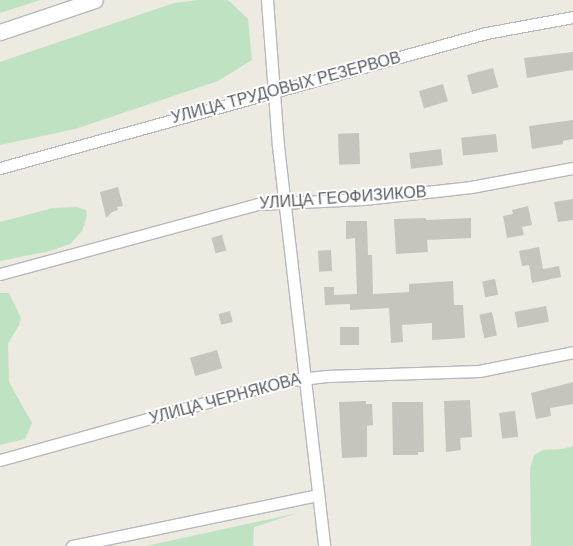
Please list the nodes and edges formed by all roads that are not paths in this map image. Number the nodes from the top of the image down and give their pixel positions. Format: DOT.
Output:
graph roads {
  1 [pos="95,0"];
  2 [pos="267,0"];
  3 [pos="573,16"];
  4 [pos="0,32"];
  5 [pos="274,91"];
  6 [pos="0,168"];
  7 [pos="573,168"];
  8 [pos="285,202"];
  9 [pos="0,274"];
  10 [pos="573,352"];
  11 [pos="306,377"];
  12 [pos="0,460"];
  13 [pos="318,495"];
  14 [pos="72,546"];
  15 [pos="324,546"];
  1 -- 4 [label="main road"];
  2 -- 5 [label="street"];
  3 -- 5 [label="street, УЛИЦА ТРУДОВЫХ РЕЗЕРВОВ"];
  5 -- 6 [label="street, УЛИЦА ТРУДОВЫХ РЕЗЕРВОВ"];
  5 -- 8 [label="street"];
  7 -- 8 [label="street, УЛИЦА ГЕОФИЗИКОВ"];
  8 -- 9 [label="street, УЛИЦА ГЕОФИЗИКОВ"];
  8 -- 11 [label="street"];
  10 -- 11 [label="street, УЛИЦА ЧЕРНЯКОВА"];
  11 -- 12 [label="street, УЛИЦА ЧЕРНЯКОВА"];
  11 -- 13 [label="street"];
  13 -- 14 [label="street"];
  13 -- 15 [label="street"];
}
